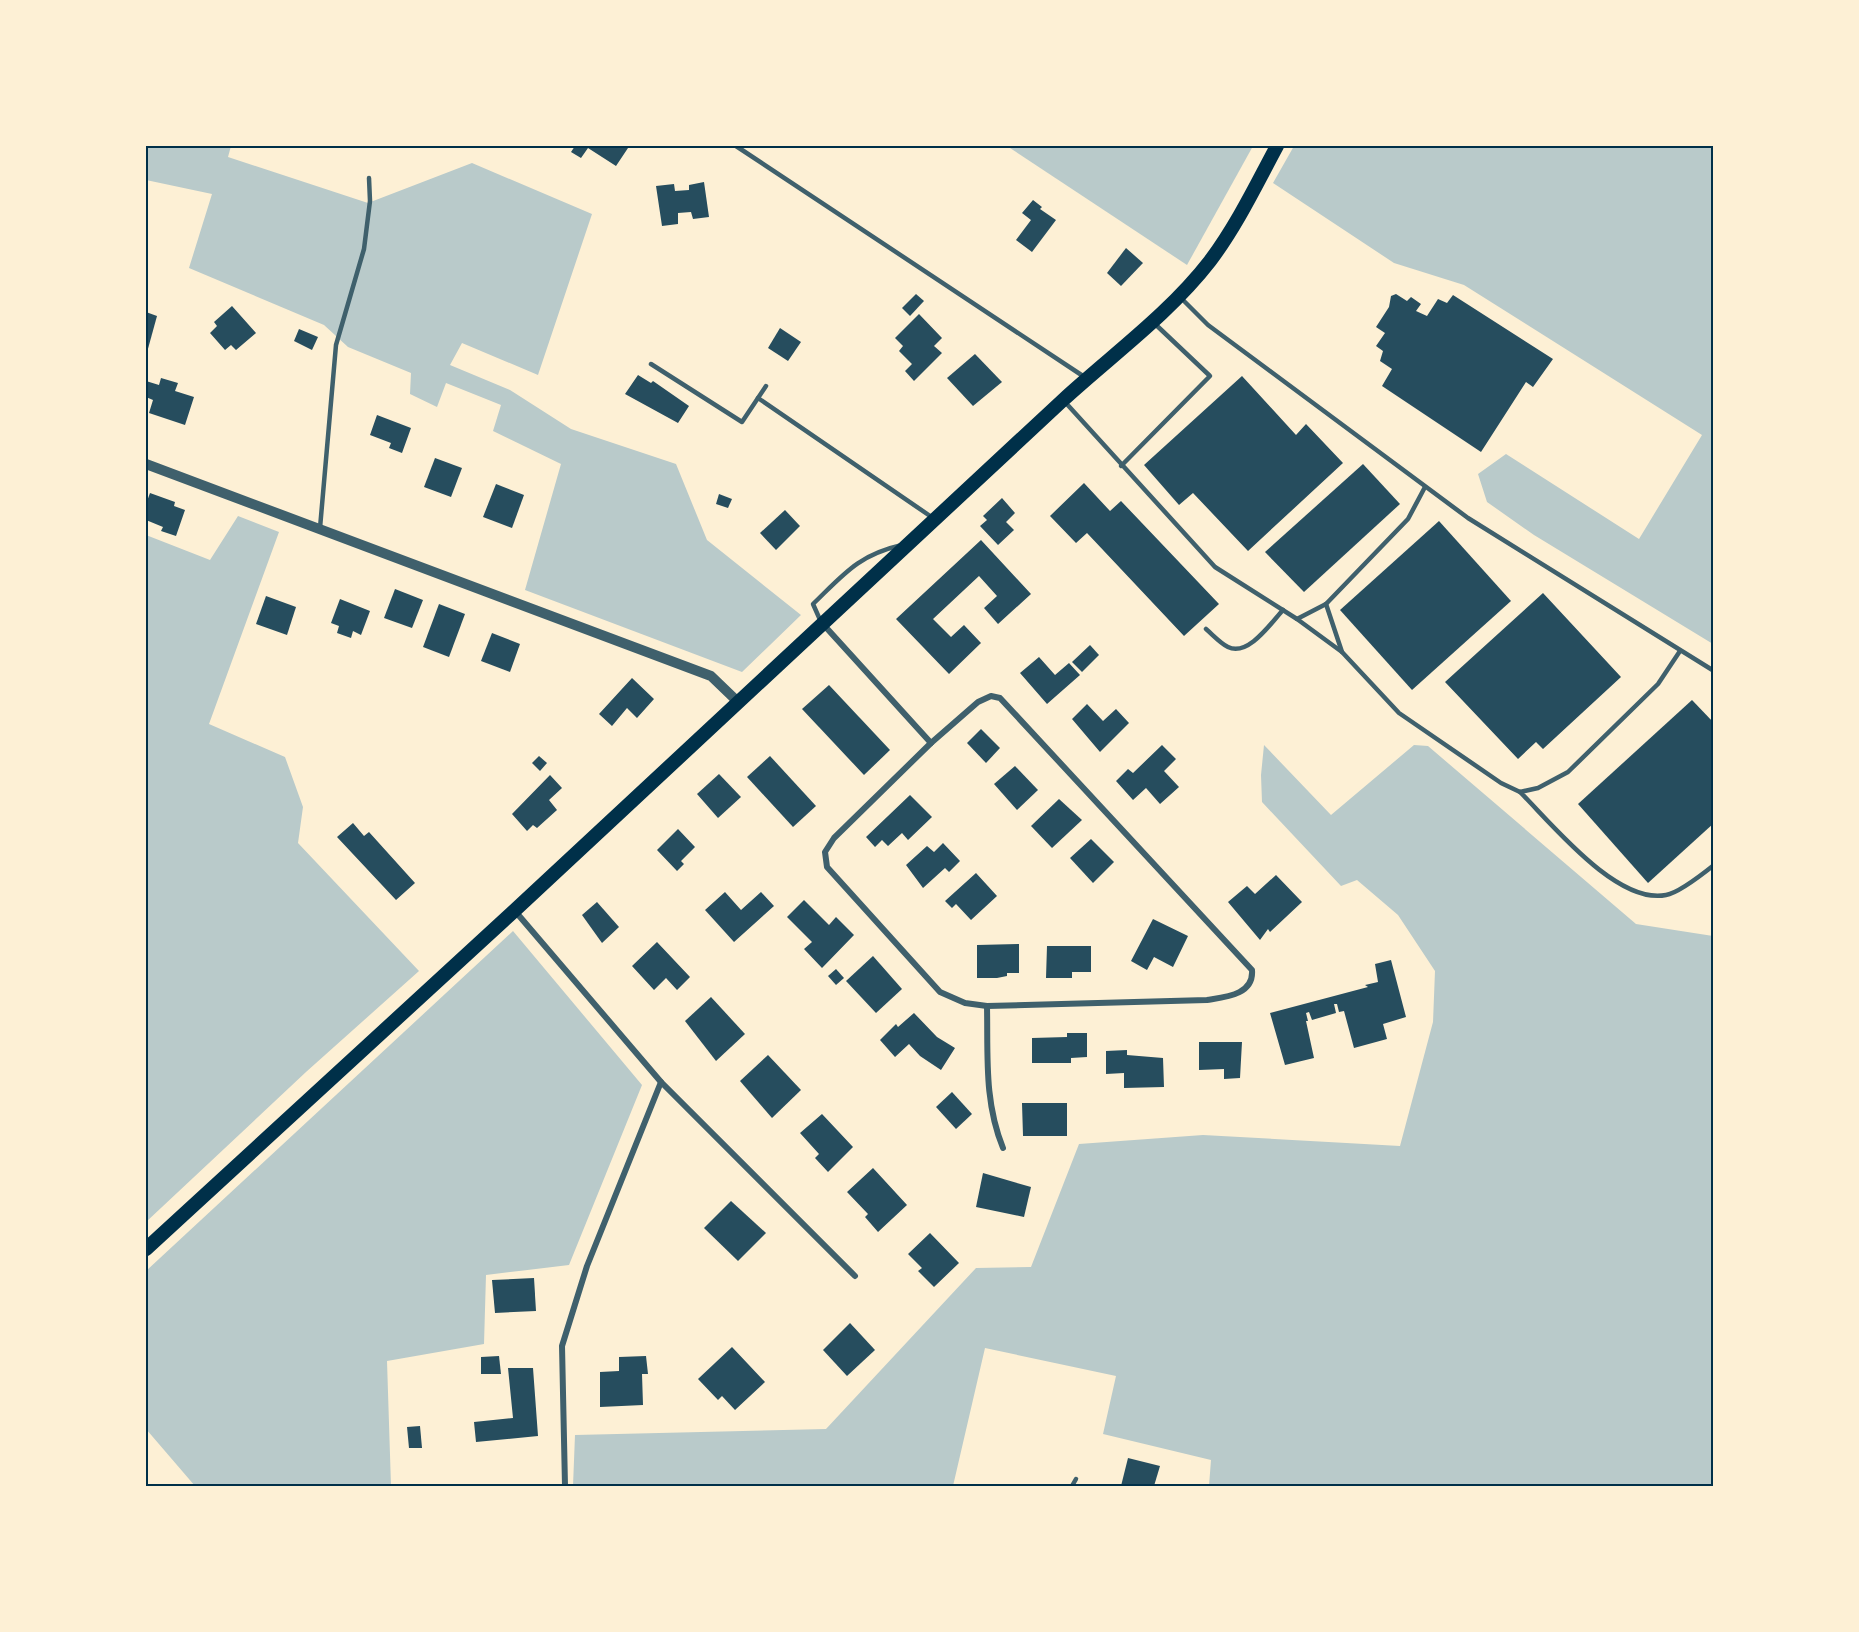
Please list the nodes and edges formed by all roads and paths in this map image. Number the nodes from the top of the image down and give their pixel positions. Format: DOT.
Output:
graph roads {
  1 [pos="736,146"];
  2 [pos="1277,146"];
  3 [pos="369,178"];
  4 [pos="1178,296"];
  5 [pos="1153,321"];
  6 [pos="651,364"];
  7 [pos="1087,378"];
  8 [pos="766,386"];
  9 [pos="758,399"];
  10 [pos="1063,400"];
  11 [pos="146,464"];
  12 [pos="1121,466"];
  13 [pos="1425,487"];
  14 [pos="935,520"];
  15 [pos="320,528"];
  16 [pos="910,543"];
  17 [pos="1326,604"];
  18 [pos="1283,610"];
  19 [pos="1297,619"];
  20 [pos="822,623"];
  21 [pos="1206,630"];
  22 [pos="1680,651"];
  23 [pos="1342,652"];
  24 [pos="1713,671"];
  25 [pos="737,701"];
  26 [pos="931,743"];
  27 [pos="1520,792"];
  28 [pos="1713,865"];
  29 [pos="514,911"];
  30 [pos="987,1006"];
  31 [pos="661,1082"];
  32 [pos="1003,1148"];
  33 [pos="146,1249"];
  34 [pos="855,1276"];
  35 [pos="1076,1479"];
  36 [pos="565,1486"];
  37 [pos="1072,1486"];
  1 -- 7 [label="lane"];
  2 -- 4 [label="main road"];
  3 -- 15 [label="lane"];
  4 -- 5 [label="main road"];
  4 -- 13 [label="lane"];
  5 -- 7 [label="main road"];
  5 -- 12 [label="lane"];
  6 -- 9 [label="lane"];
  7 -- 10 [label="main road"];
  8 -- 9 [label="lane"];
  9 -- 14 [label="lane"];
  10 -- 12 [label="lane"];
  10 -- 14 [label="main road"];
  11 -- 15 [label="street"];
  12 -- 18 [label="lane"];
  13 -- 17 [label="lane"];
  13 -- 22 [label="lane"];
  14 -- 16 [label="main road"];
  15 -- 25 [label="street"];
  16 -- 20 [label="main road"];
  16 -- 20 [label="lane"];
  17 -- 19 [label="lane"];
  17 -- 23 [label="lane"];
  18 -- 19 [label="lane"];
  18 -- 21 [label="lane"];
  19 -- 23 [label="lane"];
  20 -- 25 [label="main road"];
  20 -- 26 [label="street"];
  22 -- 24 [label="lane"];
  22 -- 27 [label="lane"];
  23 -- 27 [label="lane"];
  25 -- 29 [label="main road"];
  26 -- 30 [label="street"];
  26 -- 30 [label="street"];
  27 -- 28 [label="lane"];
  29 -- 31 [label="street"];
  29 -- 33 [label="main road"];
  30 -- 32 [label="street"];
  31 -- 34 [label="street"];
  31 -- 36 [label="street"];
  35 -- 37 [label="lane"];
}
